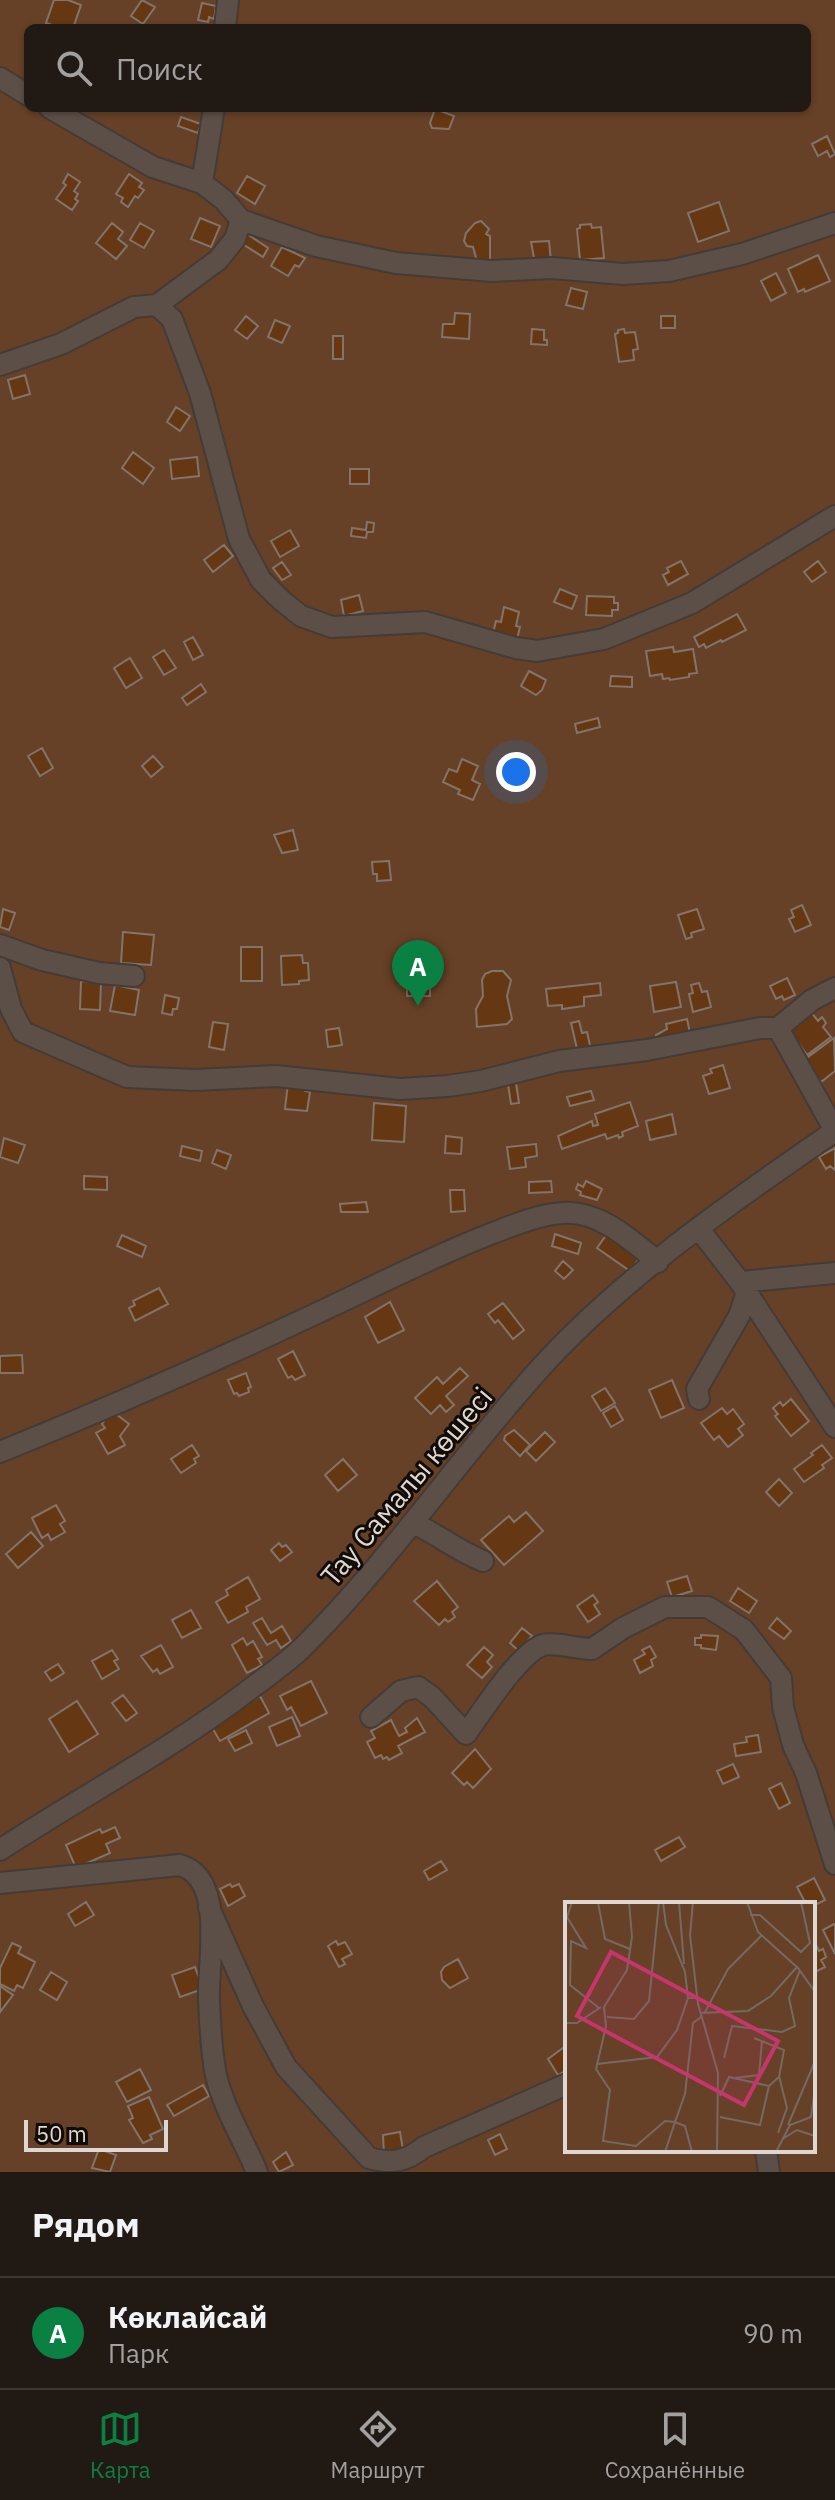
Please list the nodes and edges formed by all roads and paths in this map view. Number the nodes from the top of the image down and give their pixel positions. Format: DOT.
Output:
graph roads {
  1 [pos="228,0"];
  2 [pos="225,24"];
  3 [pos="0,78"];
  4 [pos="24,93"];
  5 [pos="57,112"];
  6 [pos="213,112"];
  7 [pos="202,183"];
  8 [pos="241,220"];
  9 [pos="835,223"];
  10 [pos="157,305"];
  11 [pos="0,365"];
  12 [pos="835,516"];
  13 [pos="0,945"];
  14 [pos="0,968"];
  15 [pos="134,976"];
  16 [pos="835,988"];
  17 [pos="10,1004"];
  18 [pos="778,1028"];
  19 [pos="0,1029"];
  20 [pos="835,1131"];
  21 [pos="699,1229"];
  22 [pos="658,1262"];
  23 [pos="835,1273"];
  24 [pos="743,1287"];
  25 [pos="699,1399"];
  26 [pos="835,1427"];
  27 [pos="0,1452"];
  28 [pos="414,1523"];
  29 [pos="483,1561"];
  30 [pos="371,1717"];
  31 [pos="0,1850"];
  32 [pos="835,1864"];
  33 [pos="0,1883"];
  34 [pos="209,1908"];
  35 [pos="565,2085"];
  36 [pos="766,2152"];
  37 [pos="257,2172"];
  38 [pos="769,2172"];
  1 -- 2 [label="street"];
  3 -- 4 [label="street"];
  5 -- 7 [label="street"];
  6 -- 7 [label="street"];
  7 -- 8 [label="street"];
  8 -- 9 [label="street"];
  8 -- 10 [label="street"];
  10 -- 11 [label="street"];
  10 -- 12 [label="street"];
  13 -- 15 [label="street"];
  14 -- 17 [label="street"];
  16 -- 18 [label="street"];
  17 -- 18 [label="street"];
  17 -- 19 [label="street"];
  18 -- 20 [label="street"];
  20 -- 21 [label="street, Тау Самалы көшесі"];
  21 -- 22 [label="street, Тау Самалы көшесі"];
  21 -- 24 [label="street"];
  22 -- 27 [label="street"];
  22 -- 28 [label="street, Тау Самалы көшесі"];
  23 -- 24 [label="street"];
  24 -- 25 [label="street"];
  24 -- 26 [label="street"];
  28 -- 29 [label="street"];
  28 -- 31 [label="street, Тау Самалы көшесі"];
  30 -- 32 [label="street"];
  33 -- 34 [label="street"];
  34 -- 35 [label="street"];
  34 -- 37 [label="street"];
  36 -- 38 [label="street"];
}
